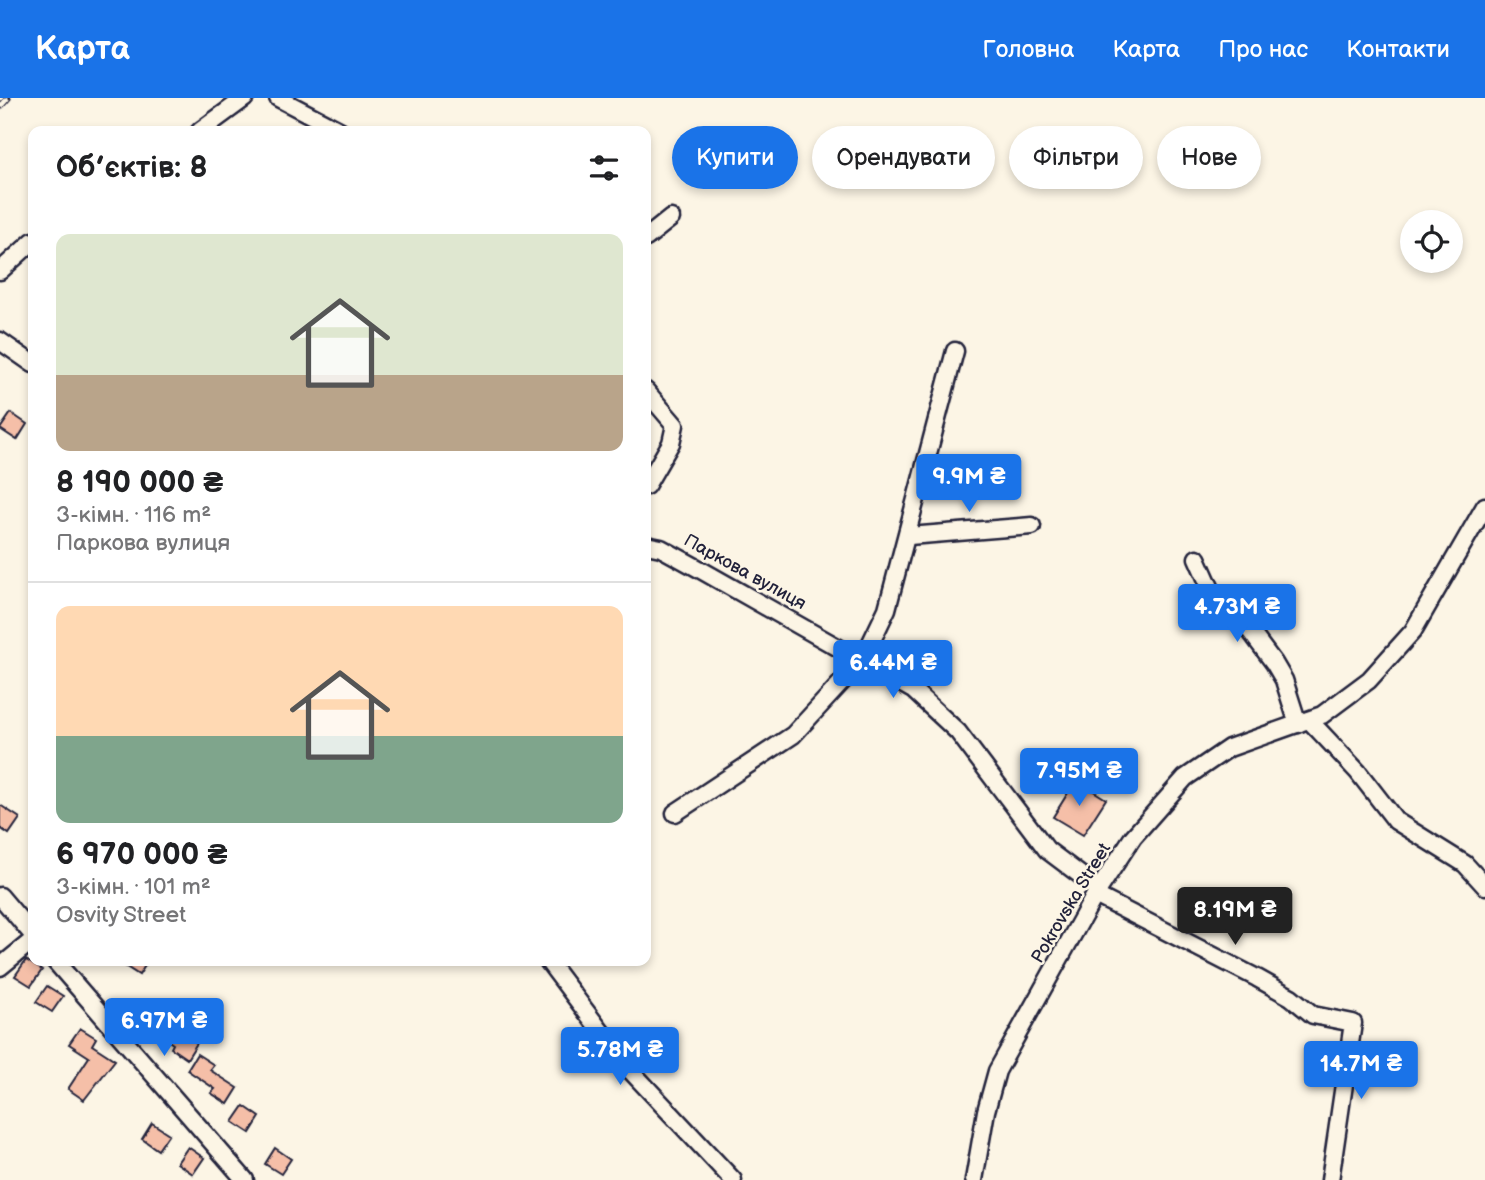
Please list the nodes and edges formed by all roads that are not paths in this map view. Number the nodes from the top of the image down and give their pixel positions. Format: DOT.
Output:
graph roads {
  1 [pos="245,98"];
  2 [pos="278,98"];
  3 [pos="207,126"];
  4 [pos="331,126"];
  5 [pos="671,218"];
  6 [pos="651,234"];
  7 [pos="28,246"];
  8 [pos="0,271"];
  9 [pos="0,341"];
  10 [pos="955,351"];
  11 [pos="28,361"];
  12 [pos="651,397"];
  13 [pos="651,477"];
  14 [pos="1485,506"];
  15 [pos="1032,526"];
  16 [pos="909,536"];
  17 [pos="651,546"];
  18 [pos="1196,558"];
  19 [pos="863,659"];
  20 [pos="1303,722"];
  21 [pos="675,813"];
  22 [pos="1485,886"];
  23 [pos="1097,892"];
  24 [pos="0,897"];
  25 [pos="28,932"];
  26 [pos="28,942"];
  27 [pos="59,966"];
  28 [pos="552,966"];
  29 [pos="0,967"];
  30 [pos="245,1180"];
  31 [pos="733,1180"];
  32 [pos="974,1180"];
  33 [pos="1330,1180"];
  1 -- 3 [label="street"];
  2 -- 4 [label="street"];
  5 -- 6 [label="street"];
  7 -- 8 [label="street"];
  9 -- 11 [label="street"];
  10 -- 16 [label="street"];
  12 -- 13 [label="street"];
  14 -- 20 [label="street, Pokrovska Street"];
  15 -- 16 [label="street"];
  16 -- 19 [label="street"];
  17 -- 19 [label="street, Паркова вулиця"];
  18 -- 20 [label="street"];
  19 -- 21 [label="street"];
  19 -- 23 [label="street, Паркова вулиця"];
  20 -- 22 [label="street"];
  20 -- 23 [label="street, Pokrovska Street"];
  23 -- 32 [label="street, Pokrovska Street"];
  23 -- 33 [label="street, Паркова вулиця"];
  24 -- 25 [label="street"];
  26 -- 29 [label="street"];
  27 -- 30 [label="street"];
  28 -- 31 [label="street"];
}
